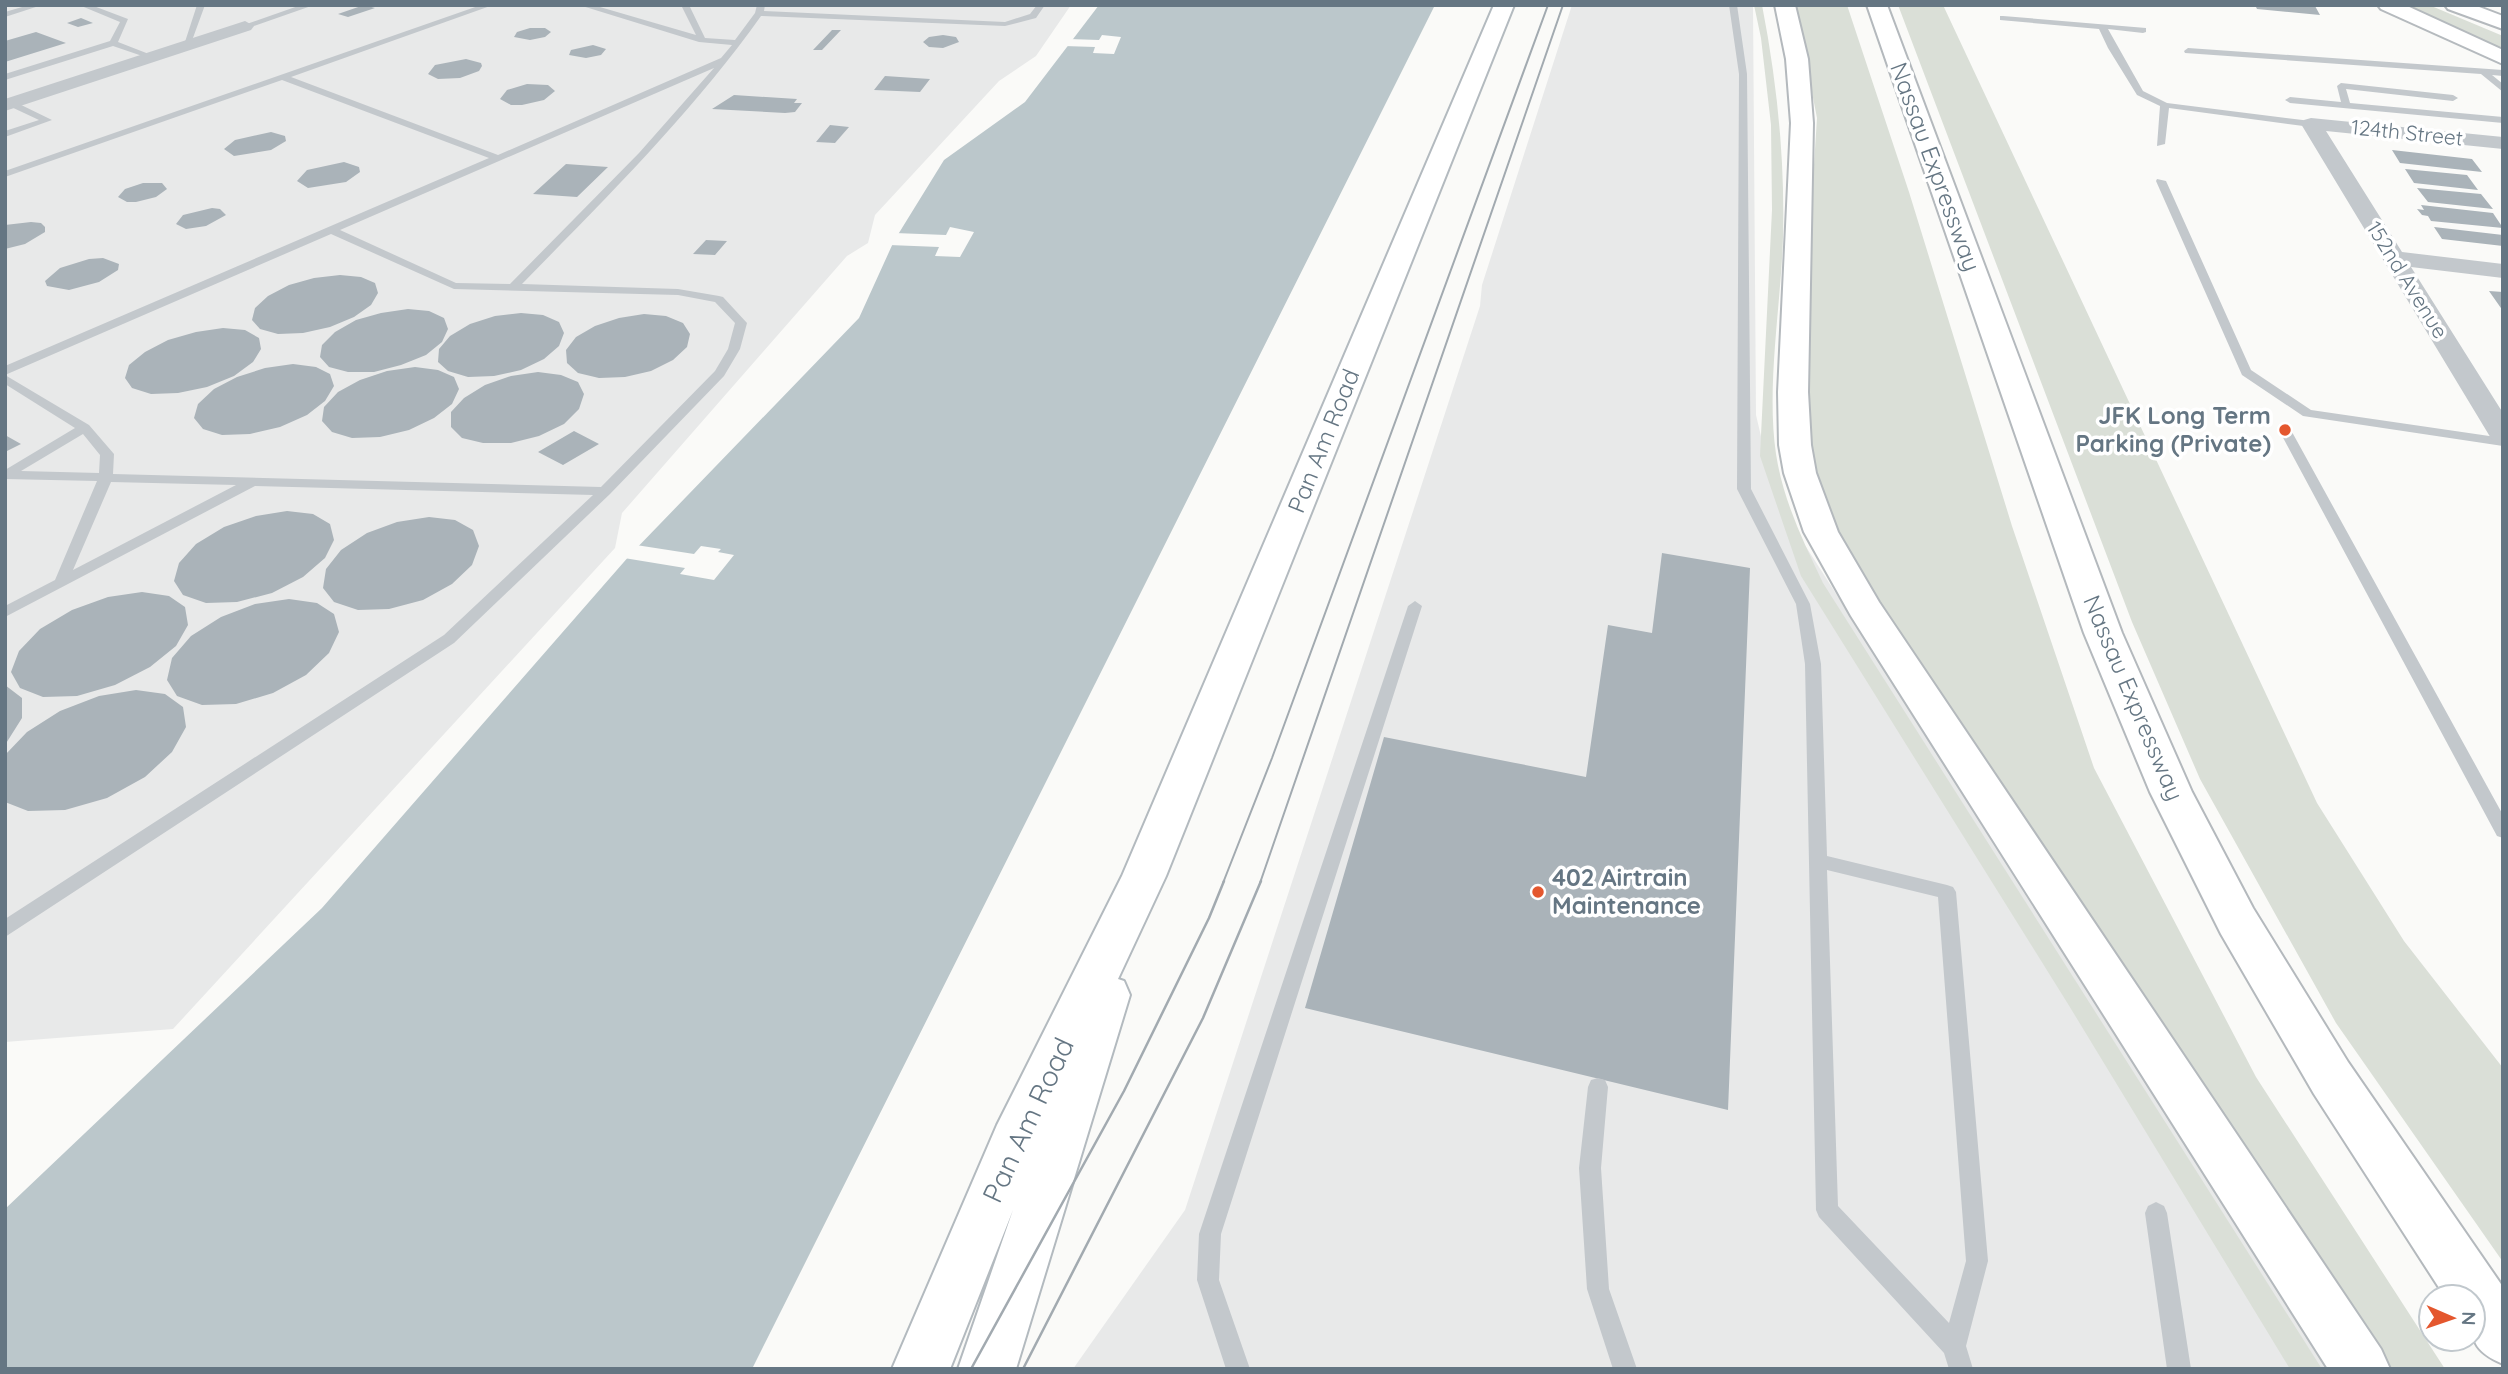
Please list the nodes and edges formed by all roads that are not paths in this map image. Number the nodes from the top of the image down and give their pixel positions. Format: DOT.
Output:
graph roads {
  1 [pos="38,5"];
  2 [pos="83,5"];
  3 [pos="201,5"];
  4 [pos="310,5"];
  5 [pos="489,5"];
  6 [pos="583,5"];
  7 [pos="685,5"];
  8 [pos="1041,5"];
  9 [pos="1504,5"];
  10 [pos="1732,5"];
  11 [pos="1785,5"];
  12 [pos="1877,5"];
  13 [pos="2388,5"];
  14 [pos="2455,5"];
  15 [pos="2478,5"];
  16 [pos="760,9"];
  17 [pos="5,15"];
  18 [pos="2503,15"];
  19 [pos="2003,18"];
  20 [pos="2503,23"];
  21 [pos="246,26"];
  22 [pos="2102,26"];
  23 [pos="2143,30"];
  24 [pos="702,40"];
  25 [pos="113,43"];
  26 [pos="738,43"];
  27 [pos="186,46"];
  28 [pos="2188,51"];
  29 [pos="151,58"];
  30 [pos="2503,58"];
  31 [pos="725,60"];
  32 [pos="2484,72"];
  33 [pos="2503,73"];
  34 [pos="282,77"];
  35 [pos="2366,77"];
  36 [pos="5,78"];
  37 [pos="2503,89"];
  38 [pos="2453,98"];
  39 [pos="2290,100"];
  40 [pos="7,104"];
  41 [pos="2346,104"];
  42 [pos="2165,105"];
  43 [pos="2503,120"];
  44 [pos="2311,124"];
  45 [pos="5,134"];
  46 [pos="2503,143"];
  47 [pos="2160,144"];
  48 [pos="498,158"];
  49 [pos="5,174"];
  50 [pos="2161,181"];
  51 [pos="331,230"];
  52 [pos="2393,258"];
  53 [pos="2503,271"];
  54 [pos="514,286"];
  55 [pos="5,371"];
  56 [pos="5,379"];
  57 [pos="84,428"];
  58 [pos="2286,432"];
  59 [pos="2503,435"];
  60 [pos="2503,442"];
  61 [pos="5,475"];
  62 [pos="106,477"];
  63 [pos="254,481"];
  64 [pos="605,491"];
  65 [pos="61,582"];
  66 [pos="1415,606"];
  67 [pos="5,612"];
  68 [pos="2503,831"];
  69 [pos="1819,861"];
  70 [pos="1144,876"];
  71 [pos="5,929"];
  72 [pos="1598,1087"];
  73 [pos="2156,1213"];
  74 [pos="2503,1336"];
  75 [pos="1954,1346"];
  76 [pos="1002,1350"];
  77 [pos="921,1369"];
  78 [pos="1238,1369"];
  79 [pos="1625,1369"];
  80 [pos="1961,1369"];
  81 [pos="2179,1369"];
  82 [pos="2361,1369"];
  1 -- 17 [label="lane"];
  2 -- 25 [label="lane"];
  3 -- 27 [label="lane"];
  4 -- 21 [label="lane"];
  5 -- 34 [label="lane"];
  6 -- 24 [label="lane"];
  7 -- 24 [label="lane"];
  8 -- 16 [label="lane"];
  9 -- 70 [label="main road, Pan Am Road"];
  10 -- 69 [label="lane"];
  11 -- 82 [label="main road"];
  12 -- 74 [label="main road, Nassau Expressway"];
  13 -- 30 [label="main road"];
  14 -- 20 [label="main road"];
  15 -- 18 [label="main road"];
  16 -- 26 [label="lane"];
  19 -- 22 [label="lane"];
  21 -- 27 [label="street"];
  22 -- 23 [label="lane"];
  22 -- 42 [label="lane"];
  24 -- 26 [label="lane"];
  25 -- 29 [label="lane"];
  25 -- 36 [label="lane"];
  26 -- 31 [label="lane"];
  27 -- 29 [label="street"];
  28 -- 35 [label="lane"];
  29 -- 40 [label="street"];
  31 -- 48 [label="lane"];
  31 -- 54 [label="lane"];
  32 -- 33 [label="lane"];
  32 -- 35 [label="lane"];
  32 -- 37 [label="lane"];
  34 -- 48 [label="lane"];
  34 -- 49 [label="lane"];
  35 -- 38 [label="lane"];
  35 -- 41 [label="lane"];
  39 -- 41 [label="lane"];
  40 -- 45 [label="lane"];
  41 -- 43 [label="lane"];
  42 -- 44 [label="lane"];
  42 -- 47 [label="lane"];
  44 -- 46 [label="street, 124th Street"];
  44 -- 52 [label="street, 152nd Avenue"];
  48 -- 51 [label="lane"];
  50 -- 60 [label="lane"];
  51 -- 54 [label="lane"];
  51 -- 55 [label="lane"];
  52 -- 53 [label="street"];
  52 -- 59 [label="street, 152nd Avenue"];
  54 -- 64 [label="lane"];
  56 -- 57 [label="lane"];
  57 -- 61 [label="lane"];
  57 -- 62 [label="lane"];
  58 -- 68 [label="lane"];
  61 -- 62 [label="lane"];
  62 -- 63 [label="lane"];
  62 -- 65 [label="lane"];
  63 -- 64 [label="lane"];
  63 -- 65 [label="lane"];
  64 -- 71 [label="lane"];
  65 -- 67 [label="lane"];
  66 -- 78 [label="lane"];
  69 -- 75 [label="lane"];
  69 -- 75 [label="lane"];
  70 -- 76 [label="main road, Pan Am Road"];
  70 -- 77 [label="main road, Pan Am Road"];
  72 -- 79 [label="lane"];
  73 -- 81 [label="lane"];
  75 -- 80 [label="lane"];
}
